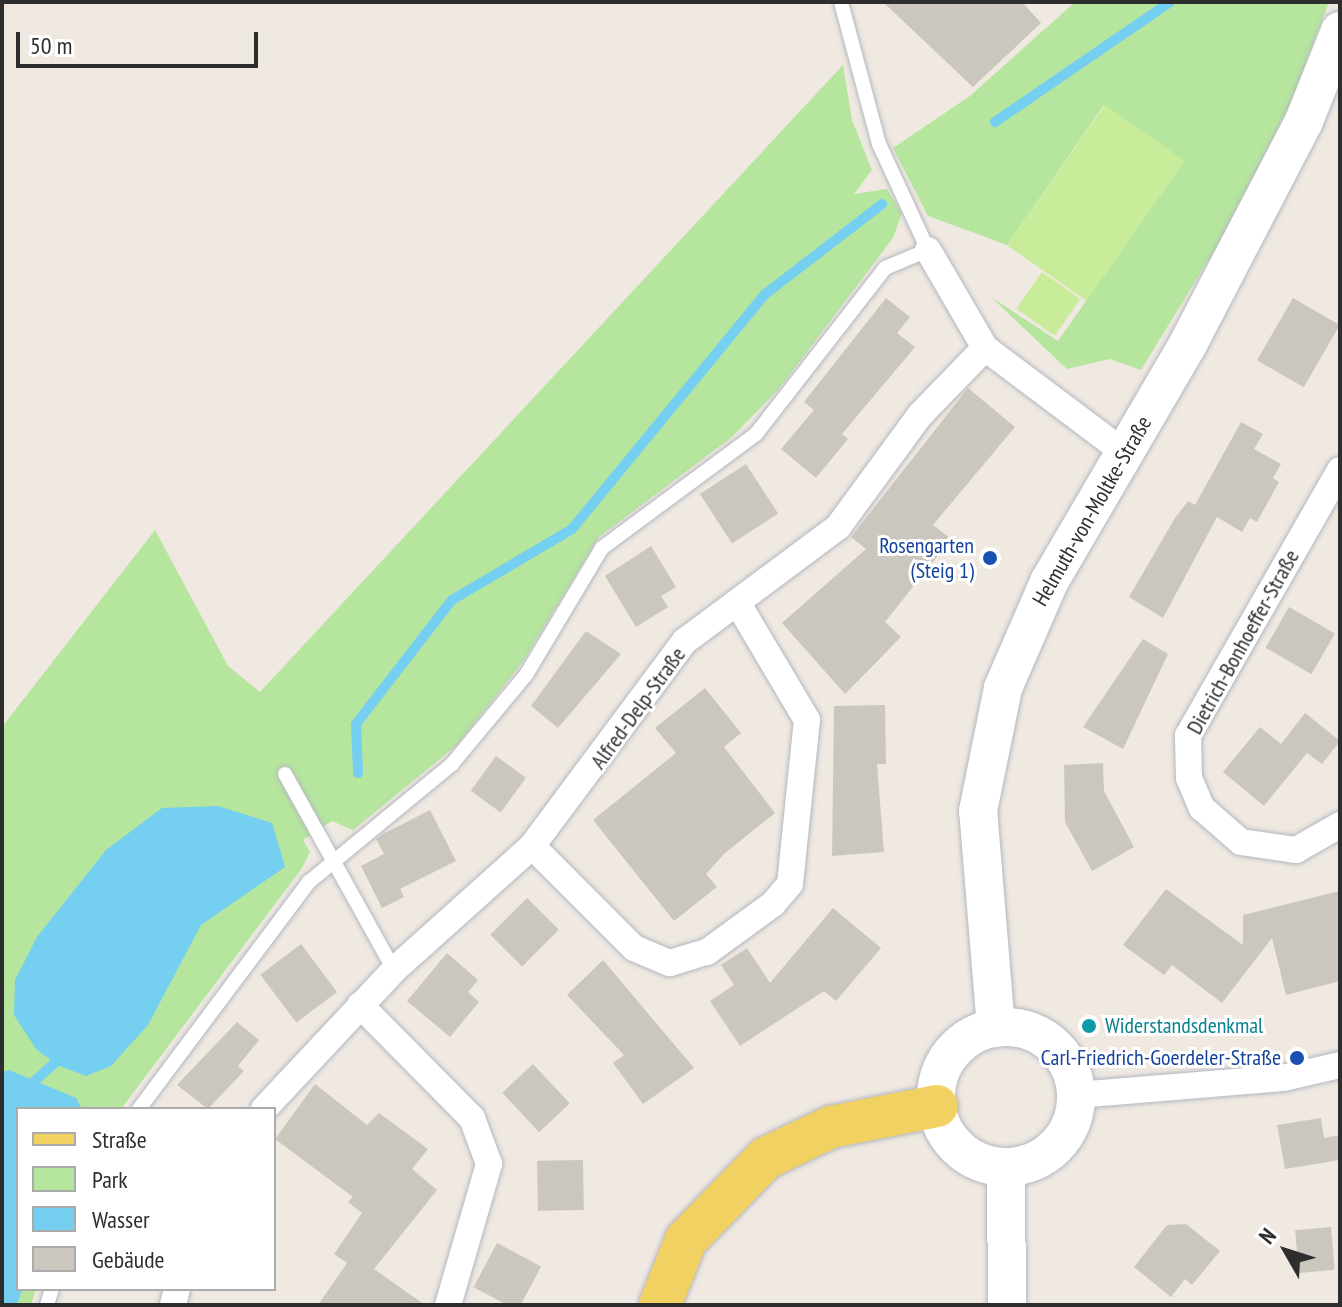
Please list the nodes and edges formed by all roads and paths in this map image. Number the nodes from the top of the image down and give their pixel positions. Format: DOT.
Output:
graph roads {
  1 [pos="841,2"];
  2 [pos="1340,31"];
  3 [pos="928,250"];
  4 [pos="985,348"];
  5 [pos="1125,453"];
  6 [pos="1340,470"];
  7 [pos="738,604"];
  8 [pos="285,774"];
  9 [pos="1340,825"];
  10 [pos="532,846"];
  11 [pos="334,861"];
  12 [pos="394,970"];
  13 [pos="360,1005"];
  14 [pos="996,1028"];
  15 [pos="1340,1065"];
  16 [pos="1077,1095"];
  17 [pos="937,1106"];
  18 [pos="140,1107"];
  19 [pos="266,1107"];
  20 [pos="1006,1168"];
  21 [pos="448,1305"];
  22 [pos="660,1305"];
  23 [pos="1007,1305"];
  1 -- 3 [label="lane"];
  2 -- 5 [label="street, Helmuth-von-Moltke-Straße"];
  3 -- 4 [label="street"];
  3 -- 11 [label="lane"];
  4 -- 5 [label="street"];
  4 -- 7 [label="street, Alfred-Delp-Straße"];
  5 -- 14 [label="street, Helmuth-von-Moltke-Straße"];
  6 -- 9 [label="street, Dietrich-Bonhoeffer-Straße"];
  7 -- 10 [label="street, Alfred-Delp-Straße"];
  7 -- 10 [label="street"];
  8 -- 11 [label="lane"];
  10 -- 12 [label="street, Alfred-Delp-Straße"];
  11 -- 12 [label="lane"];
  11 -- 18 [label="lane"];
  12 -- 13 [label="street, Alfred-Delp-Straße"];
  13 -- 19 [label="street, Alfred-Delp-Straße"];
  13 -- 21 [label="street"];
  14 -- 16 [label="street"];
  14 -- 17 [label="street"];
  15 -- 16 [label="street"];
  16 -- 20 [label="street"];
  17 -- 20 [label="street"];
  17 -- 22 [label="main road"];
  20 -- 23 [label="street"];
}
